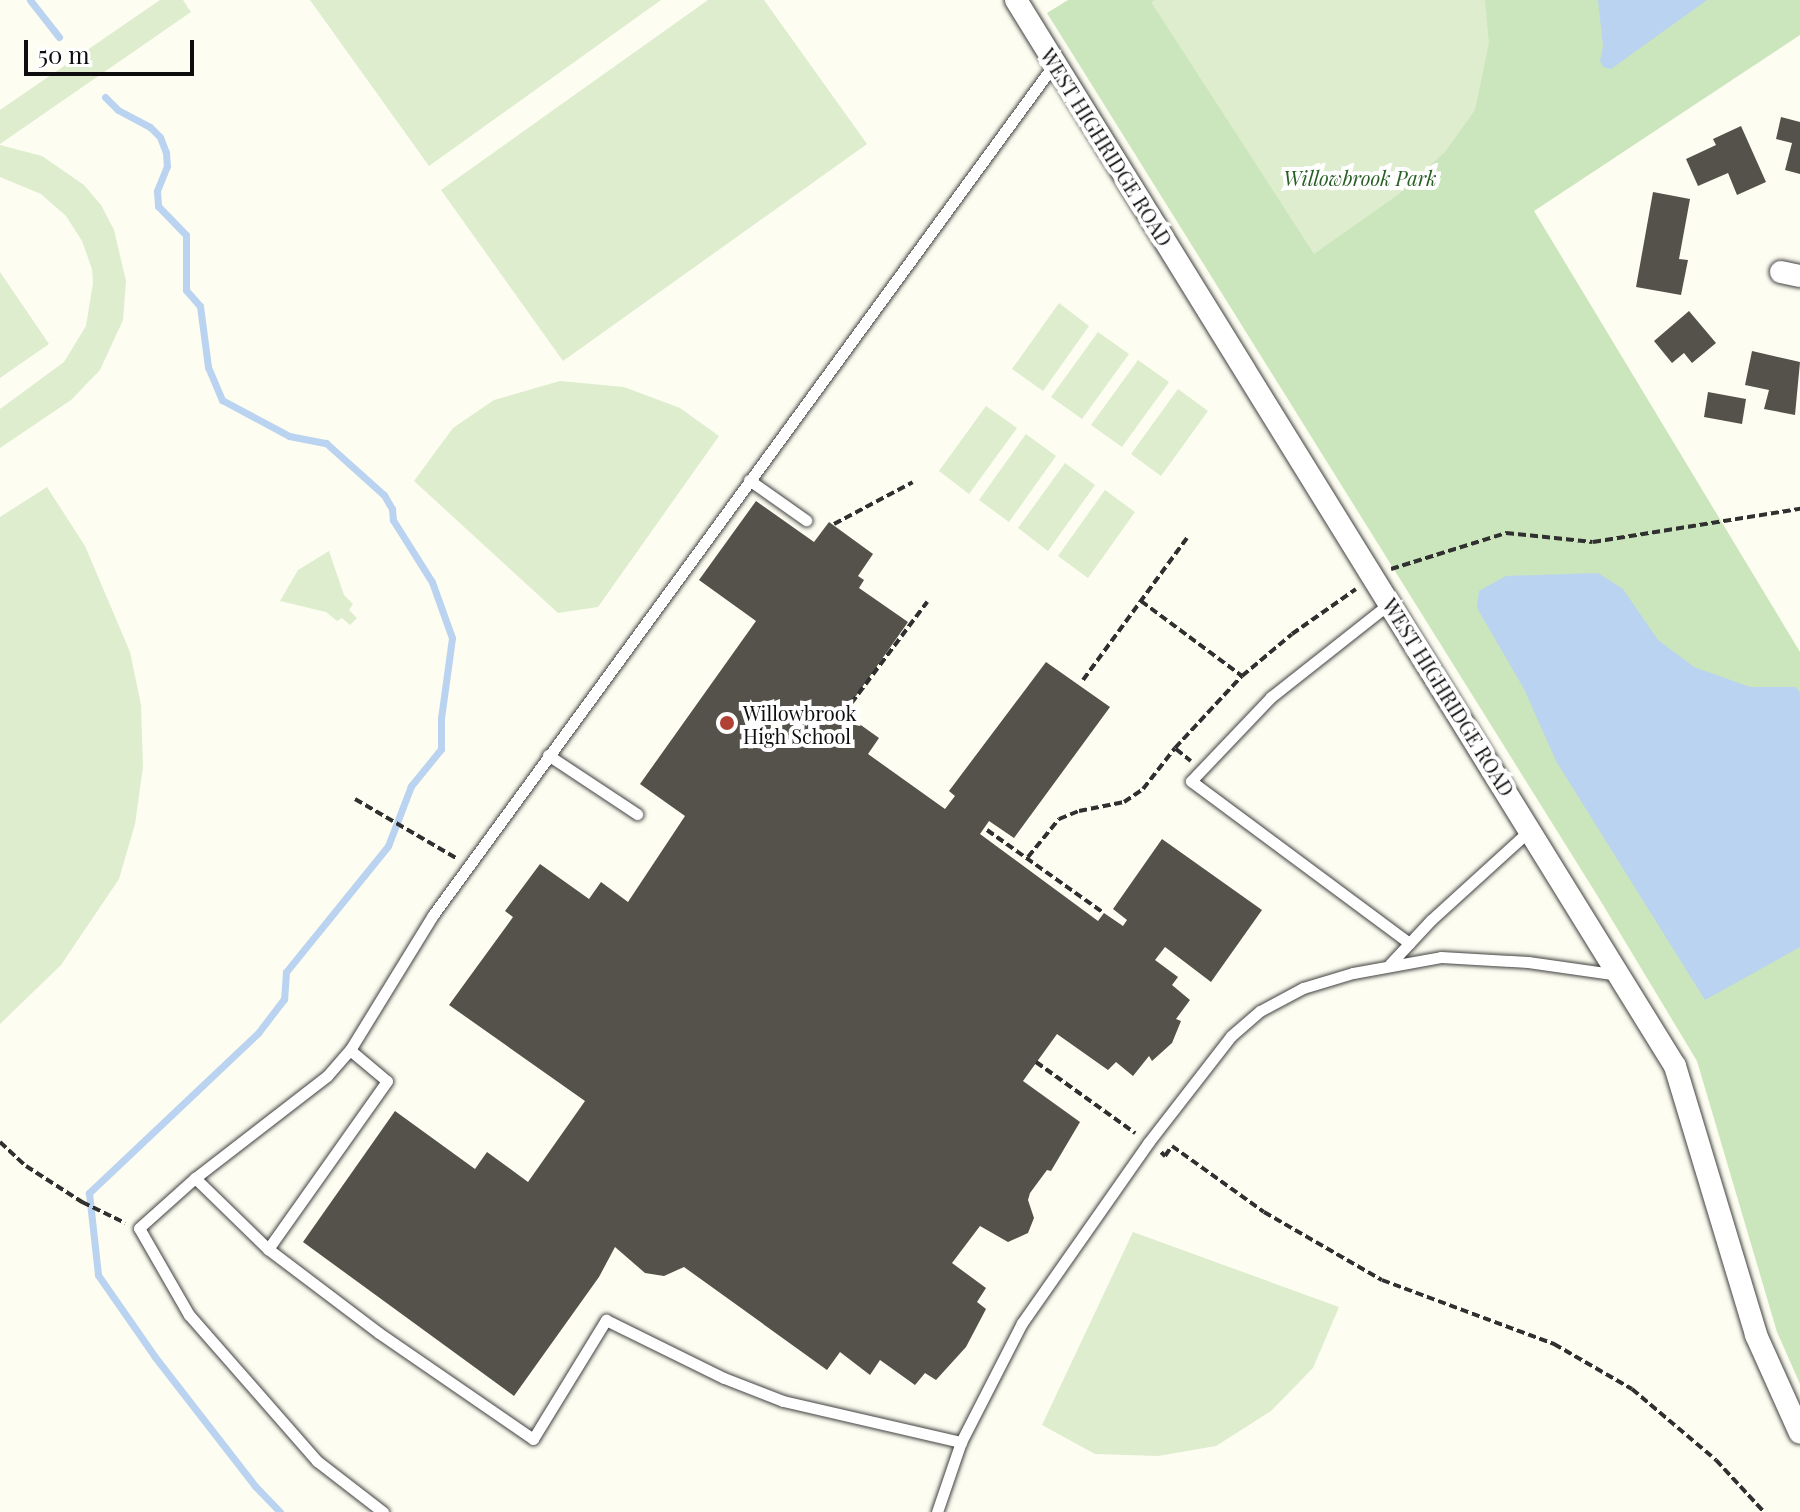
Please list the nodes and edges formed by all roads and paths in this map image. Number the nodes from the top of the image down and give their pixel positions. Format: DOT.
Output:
graph roads {
  1 [pos="1016,0"];
  2 [pos="1055,63"];
  3 [pos="749,480"];
  4 [pos="913,482"];
  5 [pos="806,520"];
  6 [pos="834,524"];
  7 [pos="1187,538"];
  8 [pos="1141,601"];
  9 [pos="927,602"];
  10 [pos="1390,603"];
  11 [pos="1242,676"];
  12 [pos="1083,680"];
  13 [pos="844,713"];
  14 [pos="548,755"];
  15 [pos="355,799"];
  16 [pos="637,814"];
  17 [pos="987,830"];
  18 [pos="1530,830"];
  19 [pos="469,866"];
  20 [pos="1104,913"];
  21 [pos="1409,943"];
  22 [pos="1389,964"];
  23 [pos="1621,976"];
  24 [pos="350,1050"];
  25 [pos="1036,1062"];
  26 [pos="0,1142"];
  27 [pos="1148,1143"];
  28 [pos="195,1178"];
  29 [pos="105,1215"];
  30 [pos="268,1249"];
  31 [pos="1800,1433"];
  32 [pos="961,1442"];
  33 [pos="383,1512"];
  34 [pos="937,1512"];
  35 [pos="1764,1512"];
  1 -- 2 [label="street, WEST HIGHRIDGE ROAD"];
  2 -- 3 [label="lane"];
  2 -- 10 [label="street, WEST HIGHRIDGE ROAD"];
  3 -- 5 [label="lane"];
  3 -- 14 [label="lane"];
  4 -- 6 [label="path"];
  7 -- 8 [label="path"];
  8 -- 11 [label="path"];
  8 -- 12 [label="path"];
  9 -- 13 [label="path"];
  10 -- 18 [label="street, WEST HIGHRIDGE ROAD"];
  10 -- 21 [label="lane"];
  14 -- 16 [label="lane"];
  14 -- 19 [label="lane"];
  15 -- 19 [label="path"];
  17 -- 20 [label="path"];
  18 -- 21 [label="lane"];
  18 -- 23 [label="street, WEST HIGHRIDGE ROAD"];
  19 -- 24 [label="lane"];
  21 -- 22 [label="lane"];
  22 -- 23 [label="lane"];
  22 -- 27 [label="lane"];
  23 -- 31 [label="street, WEST HIGHRIDGE ROAD"];
  24 -- 28 [label="lane"];
  24 -- 30 [label="lane"];
  25 -- 27 [label="path"];
  26 -- 29 [label="path"];
  27 -- 32 [label="lane"];
  27 -- 35 [label="path"];
  28 -- 30 [label="lane"];
  28 -- 33 [label="lane"];
  30 -- 32 [label="lane"];
  32 -- 34 [label="lane"];
}
